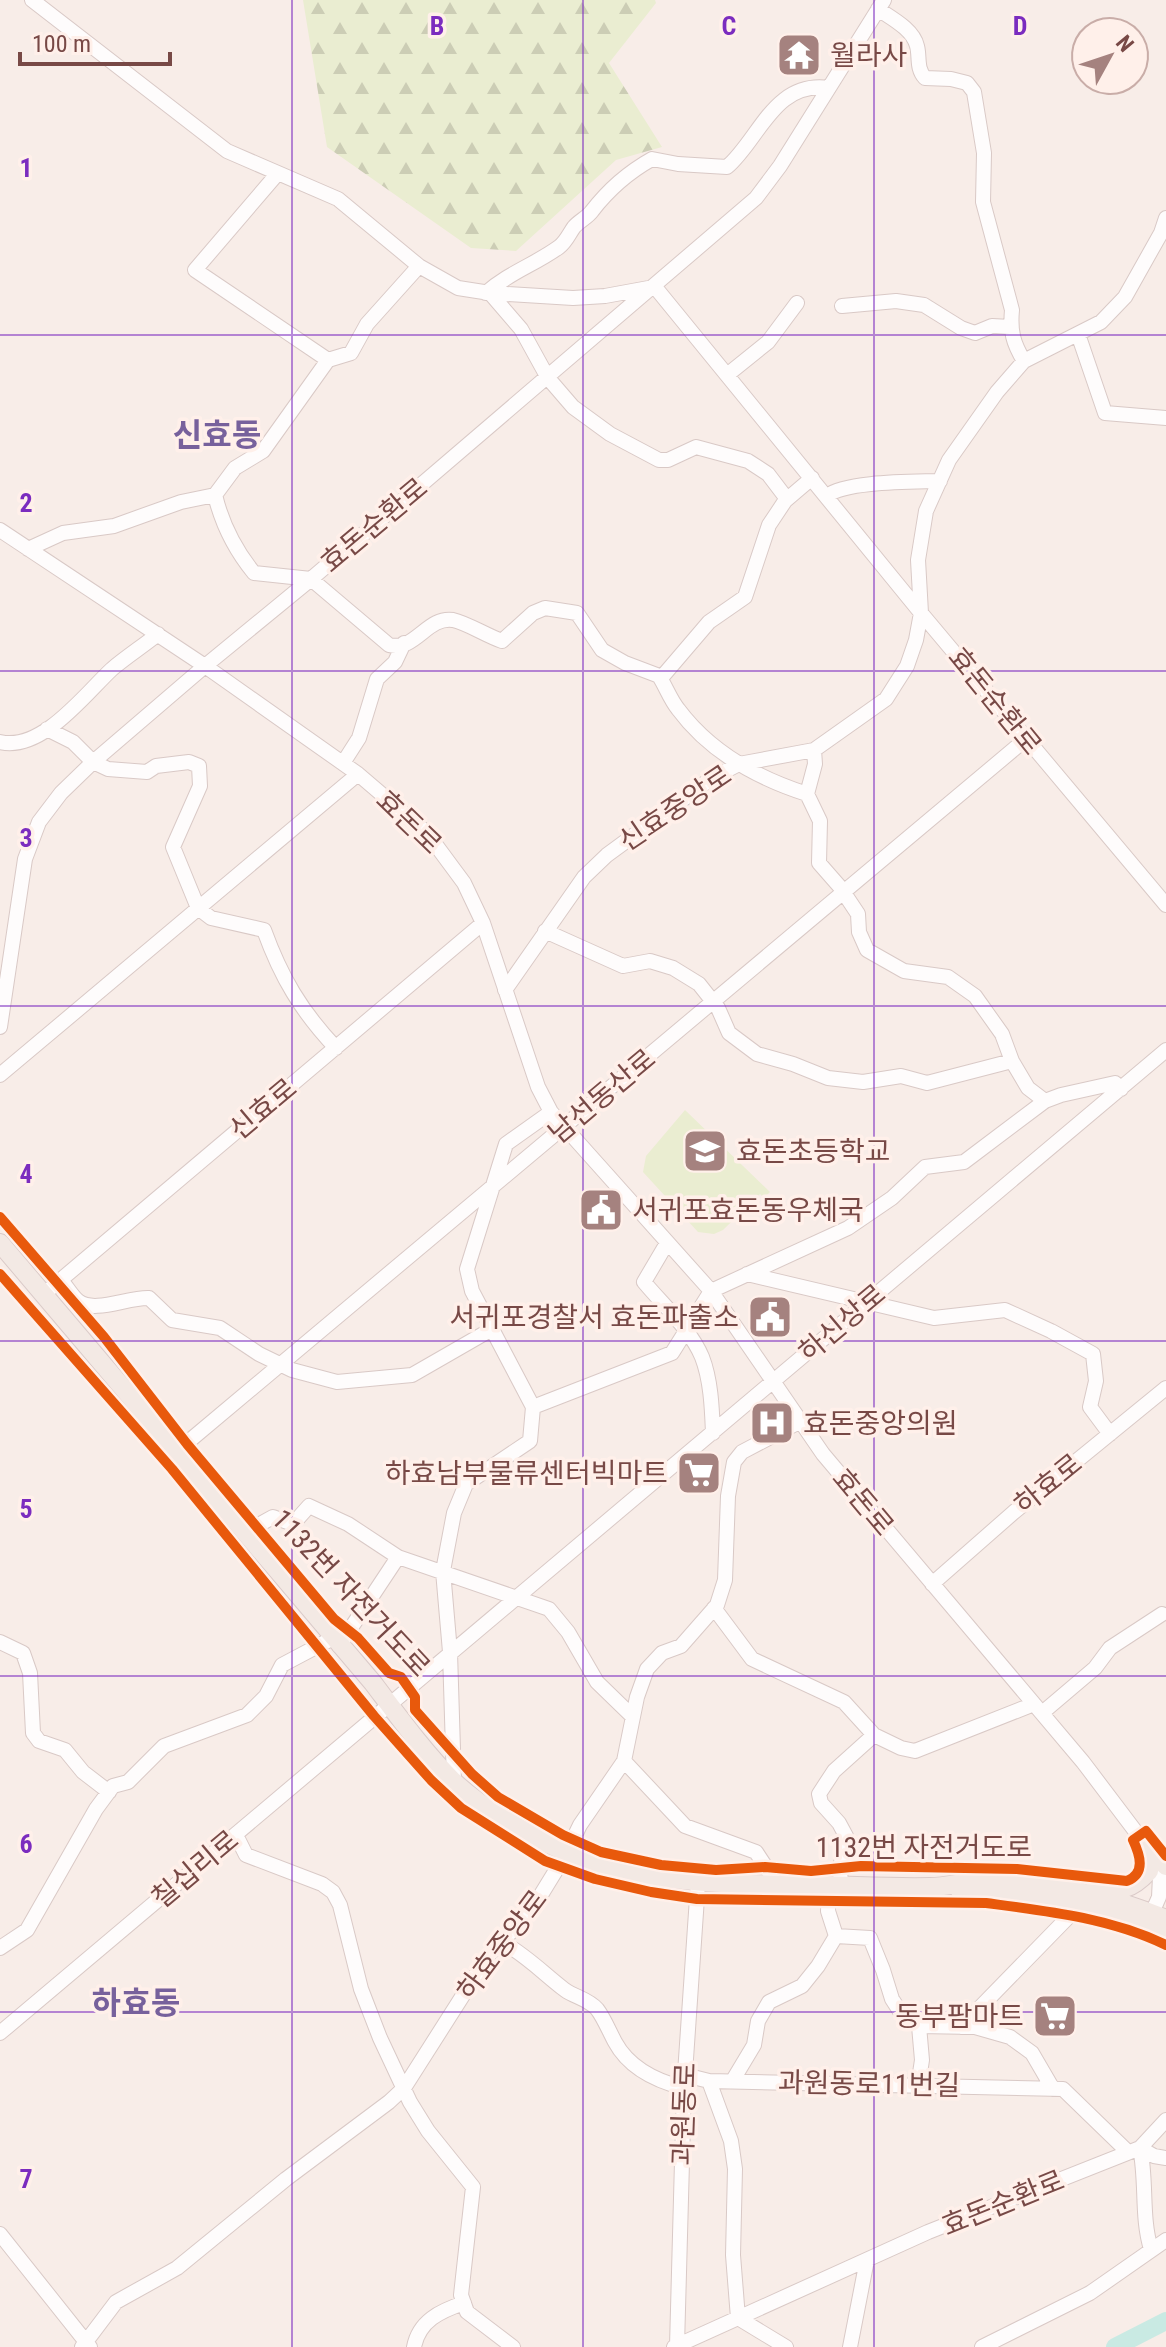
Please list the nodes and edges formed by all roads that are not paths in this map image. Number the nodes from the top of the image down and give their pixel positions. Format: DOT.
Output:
graph roads {
  1 [pos="32,0"];
  2 [pos="881,5"];
  3 [pos="829,88"];
  4 [pos="278,173"];
  5 [pos="1166,218"];
  6 [pos="419,266"];
  7 [pos="655,287"];
  8 [pos="488,293"];
  9 [pos="797,303"];
  10 [pos="842,306"];
  11 [pos="1010,327"];
  12 [pos="1078,334"];
  13 [pos="328,360"];
  14 [pos="1024,361"];
  15 [pos="727,375"];
  16 [pos="548,378"];
  17 [pos="1166,418"];
  18 [pos="812,478"];
  19 [pos="940,481"];
  20 [pos="215,495"];
  21 [pos="827,496"];
  22 [pos="787,499"];
  23 [pos="0,530"];
  24 [pos="28,549"];
  25 [pos="311,579"];
  26 [pos="921,613"];
  27 [pos="158,634"];
  28 [pos="404,643"];
  29 [pos="205,666"];
  30 [pos="660,677"];
  31 [pos="47,729"];
  32 [pos="1026,739"];
  33 [pos="0,742"];
  34 [pos="814,750"];
  35 [pos="93,762"];
  36 [pos="343,763"];
  37 [pos="739,764"];
  38 [pos="358,774"];
  39 [pos="807,794"];
  40 [pos="845,893"];
  41 [pos="1166,905"];
  42 [pos="198,908"];
  43 [pos="17,913"];
  44 [pos="0,918"];
  45 [pos="483,923"];
  46 [pos="545,931"];
  47 [pos="505,990"];
  48 [pos="714,1002"];
  49 [pos="0,1027"];
  50 [pos="336,1048"];
  51 [pos="1166,1050"];
  52 [pos="1012,1061"];
  53 [pos="0,1075"];
  54 [pos="1121,1089"];
  55 [pos="1045,1101"];
  56 [pos="551,1112"];
  57 [pos="564,1127"];
  58 [pos="490,1191"];
  59 [pos="0,1243"];
  60 [pos="667,1243"];
  61 [pos="747,1274"];
  62 [pos="61,1280"];
  63 [pos="711,1291"];
  64 [pos="44,1294"];
  65 [pos="867,1302"];
  66 [pos="492,1329"];
  67 [pos="686,1332"];
  68 [pos="281,1364"];
  69 [pos="774,1380"];
  70 [pos="1166,1388"];
  71 [pos="533,1407"];
  72 [pos="801,1421"];
  73 [pos="713,1433"];
  74 [pos="1110,1434"];
  75 [pos="176,1452"];
  76 [pos="244,1533"];
  77 [pos="398,1557"];
  78 [pos="443,1571"];
  79 [pos="932,1584"];
  80 [pos="517,1596"];
  81 [pos="714,1608"];
  82 [pos="1162,1614"];
  83 [pos="0,1642"];
  84 [pos="336,1642"];
  85 [pos="450,1652"];
  86 [pos="388,1704"];
  87 [pos="1038,1709"];
  88 [pos="632,1716"];
  89 [pos="874,1735"];
  90 [pos="624,1761"];
  91 [pos="454,1782"];
  92 [pos="109,1792"];
  93 [pos="236,1835"];
  94 [pos="1142,1840"];
  95 [pos="566,1854"];
  96 [pos="1166,1866"];
  97 [pos="981,1881"];
  98 [pos="698,1883"];
  99 [pos="777,1884"];
  100 [pos="835,1886"];
  101 [pos="937,1887"];
  102 [pos="1079,1906"];
  103 [pos="1155,1920"];
  104 [pos="836,1936"];
  105 [pos="1166,1938"];
  106 [pos="502,1942"];
  107 [pos="0,1948"];
  108 [pos="919,2026"];
  109 [pos="961,2027"];
  110 [pos="0,2033"];
  111 [pos="733,2080"];
  112 [pos="709,2081"];
  113 [pos="685,2082"];
  114 [pos="918,2086"];
  115 [pos="404,2088"];
  116 [pos="1053,2089"];
  117 [pos="1166,2120"];
  118 [pos="1133,2149"];
  119 [pos="1166,2158"];
  120 [pos="0,2234"];
  121 [pos="1166,2240"];
  122 [pos="1151,2249"];
  123 [pos="867,2260"];
  124 [pos="464,2303"];
  125 [pos="738,2318"];
  126 [pos="86,2345"];
  127 [pos="675,2346"];
  128 [pos="414,2347"];
  129 [pos="513,2347"];
  130 [pos="786,2347"];
  131 [pos="850,2347"];
  132 [pos="982,2347"];
  1 -- 4 [label="street"];
  2 -- 3 [label="street, 효돈순환로"];
  2 -- 11 [label="street"];
  3 -- 7 [label="street, 효돈순환로"];
  3 -- 8 [label="street"];
  4 -- 6 [label="street"];
  4 -- 13 [label="street"];
  5 -- 12 [label="street, 신효중앙로"];
  6 -- 8 [label="street"];
  6 -- 13 [label="street"];
  7 -- 8 [label="street"];
  7 -- 15 [label="street, 효돈순환로"];
  7 -- 16 [label="street, 효돈순환로"];
  8 -- 16 [label="street"];
  9 -- 15 [label="street"];
  10 -- 11 [label="street"];
  11 -- 14 [label="street"];
  12 -- 14 [label="street, 신효중앙로"];
  12 -- 17 [label="street"];
  13 -- 20 [label="street"];
  14 -- 19 [label="street, 신효중앙로"];
  15 -- 18 [label="street, 효돈순환로"];
  16 -- 22 [label="street"];
  16 -- 25 [label="street, 효돈순환로"];
  18 -- 21 [label="street, 효돈순환로"];
  18 -- 22 [label="street"];
  19 -- 21 [label="street"];
  19 -- 26 [label="street, 신효중앙로"];
  20 -- 24 [label="street"];
  20 -- 25 [label="street"];
  21 -- 26 [label="street, 효돈순환로"];
  22 -- 30 [label="street"];
  23 -- 24 [label="street, 효돈로"];
  24 -- 27 [label="street, 효돈로"];
  25 -- 28 [label="street, 효돈순환로"];
  25 -- 29 [label="street, 효돈순환로"];
  26 -- 32 [label="street, 효돈순환로"];
  26 -- 34 [label="street, 신효중앙로"];
  27 -- 29 [label="street, 효돈로"];
  27 -- 31 [label="street"];
  28 -- 30 [label="street"];
  28 -- 36 [label="street"];
  29 -- 35 [label="street, 효돈순환로"];
  29 -- 36 [label="street, 효돈로"];
  30 -- 37 [label="street"];
  31 -- 33 [label="street"];
  31 -- 35 [label="street"];
  32 -- 40 [label="street, 남선동산로"];
  32 -- 41 [label="street, 효돈순환로"];
  34 -- 37 [label="street, 신효중앙로"];
  34 -- 39 [label="street"];
  35 -- 42 [label="street"];
  35 -- 43 [label="street, 효돈순환로"];
  36 -- 38 [label="street, 효돈로"];
  37 -- 39 [label="street"];
  37 -- 46 [label="street, 신효중앙로"];
  38 -- 42 [label="street"];
  38 -- 45 [label="street, 효돈로"];
  39 -- 40 [label="street"];
  40 -- 48 [label="street, 남선동산로"];
  40 -- 52 [label="street"];
  42 -- 50 [label="street"];
  42 -- 53 [label="street"];
  43 -- 44 [label="street"];
  43 -- 49 [label="street, 효돈순환로"];
  45 -- 47 [label="street, 효돈로"];
  45 -- 50 [label="street, 신효로"];
  46 -- 47 [label="street, 신효중앙로"];
  46 -- 48 [label="street"];
  47 -- 56 [label="street, 효돈로"];
  48 -- 52 [label="street"];
  48 -- 57 [label="street, 남선동산로"];
  50 -- 62 [label="street, 신효로"];
  51 -- 54 [label="street, 하신상로"];
  52 -- 55 [label="street"];
  54 -- 55 [label="street"];
  54 -- 65 [label="street, 하신상로"];
  55 -- 61 [label="street"];
  56 -- 57 [label="street, 효돈로"];
  56 -- 58 [label="street"];
  57 -- 58 [label="street, 남선동산로"];
  57 -- 60 [label="street, 효돈로"];
  58 -- 66 [label="street"];
  58 -- 68 [label="street, 남선동산로"];
  59 -- 64 [label="main road"];
  60 -- 63 [label="street, 효돈로"];
  60 -- 67 [label="street"];
  61 -- 63 [label="street"];
  61 -- 65 [label="street"];
  62 -- 64 [label="street, 신효로"];
  62 -- 68 [label="street"];
  63 -- 67 [label="street"];
  63 -- 69 [label="street, 효돈로"];
  64 -- 75 [label="main road"];
  65 -- 69 [label="street, 하신상로"];
  65 -- 74 [label="street"];
  66 -- 68 [label="street"];
  66 -- 71 [label="street"];
  67 -- 71 [label="street"];
  67 -- 73 [label="street"];
  68 -- 75 [label="street, 남선동산로"];
  69 -- 72 [label="street, 효돈로"];
  69 -- 73 [label="street, 하신상로"];
  70 -- 74 [label="street, 하효로"];
  71 -- 78 [label="street"];
  72 -- 79 [label="street, 효돈로"];
  72 -- 81 [label="street, 하효중앙로"];
  73 -- 80 [label="street, 하신상로"];
  74 -- 79 [label="street, 하효로"];
  75 -- 76 [label="main road"];
  76 -- 77 [label="street"];
  76 -- 84 [label="main road"];
  77 -- 78 [label="street"];
  77 -- 84 [label="street"];
  78 -- 80 [label="street"];
  78 -- 85 [label="street"];
  79 -- 87 [label="street, 효돈로"];
  80 -- 85 [label="street, 하신상로"];
  80 -- 88 [label="street"];
  81 -- 88 [label="street, 하효중앙로"];
  81 -- 89 [label="street"];
  82 -- 87 [label="street"];
  83 -- 92 [label="street"];
  84 -- 86 [label="main road"];
  84 -- 92 [label="street"];
  85 -- 86 [label="street, 하신상로"];
  85 -- 91 [label="street"];
  86 -- 91 [label="main road"];
  86 -- 93 [label="street, 칠십리로"];
  87 -- 89 [label="street"];
  87 -- 94 [label="street, 효돈로"];
  88 -- 90 [label="street, 하효중앙로"];
  89 -- 100 [label="street"];
  90 -- 95 [label="street, 하효중앙로"];
  90 -- 99 [label="street"];
  91 -- 95 [label="main road"];
  92 -- 107 [label="street"];
  93 -- 110 [label="street, 칠십리로"];
  93 -- 115 [label="street"];
  94 -- 96 [label="main road"];
  94 -- 97 [label="main road"];
  94 -- 103 [label="street, 효돈로"];
  95 -- 98 [label="main road"];
  95 -- 106 [label="street, 하효중앙로"];
  97 -- 101 [label="main road"];
  97 -- 103 [label="main road"];
  98 -- 99 [label="main road"];
  98 -- 113 [label="street, 과원동로"];
  99 -- 100 [label="main road"];
  100 -- 101 [label="main road"];
  100 -- 104 [label="street"];
  101 -- 102 [label="main road"];
  102 -- 103 [label="main road"];
  102 -- 109 [label="street"];
  103 -- 105 [label="main road"];
  104 -- 108 [label="street"];
  104 -- 111 [label="street"];
  106 -- 113 [label="street, 과원동로11번길"];
  106 -- 115 [label="street, 하효중앙로"];
  108 -- 109 [label="street"];
  108 -- 114 [label="street"];
  109 -- 116 [label="street"];
  111 -- 112 [label="street, 과원동로11번길"];
  111 -- 114 [label="street, 과원동로11번길"];
  112 -- 113 [label="street, 과원동로11번길"];
  112 -- 125 [label="street"];
  113 -- 127 [label="street, 과원동로"];
  114 -- 116 [label="street, 과원동로11번길"];
  115 -- 124 [label="street"];
  115 -- 126 [label="street, 하효중앙로"];
  116 -- 118 [label="street"];
  117 -- 118 [label="street, 효돈순환로"];
  118 -- 119 [label="street"];
  118 -- 122 [label="street"];
  118 -- 123 [label="street, 효돈순환로"];
  120 -- 126 [label="street"];
  121 -- 122 [label="street"];
  122 -- 132 [label="street"];
  123 -- 125 [label="street, 효돈순환로"];
  123 -- 131 [label="street"];
  124 -- 128 [label="street"];
  124 -- 129 [label="street"];
  125 -- 127 [label="street, 효돈순환로"];
  125 -- 130 [label="street"];
}
